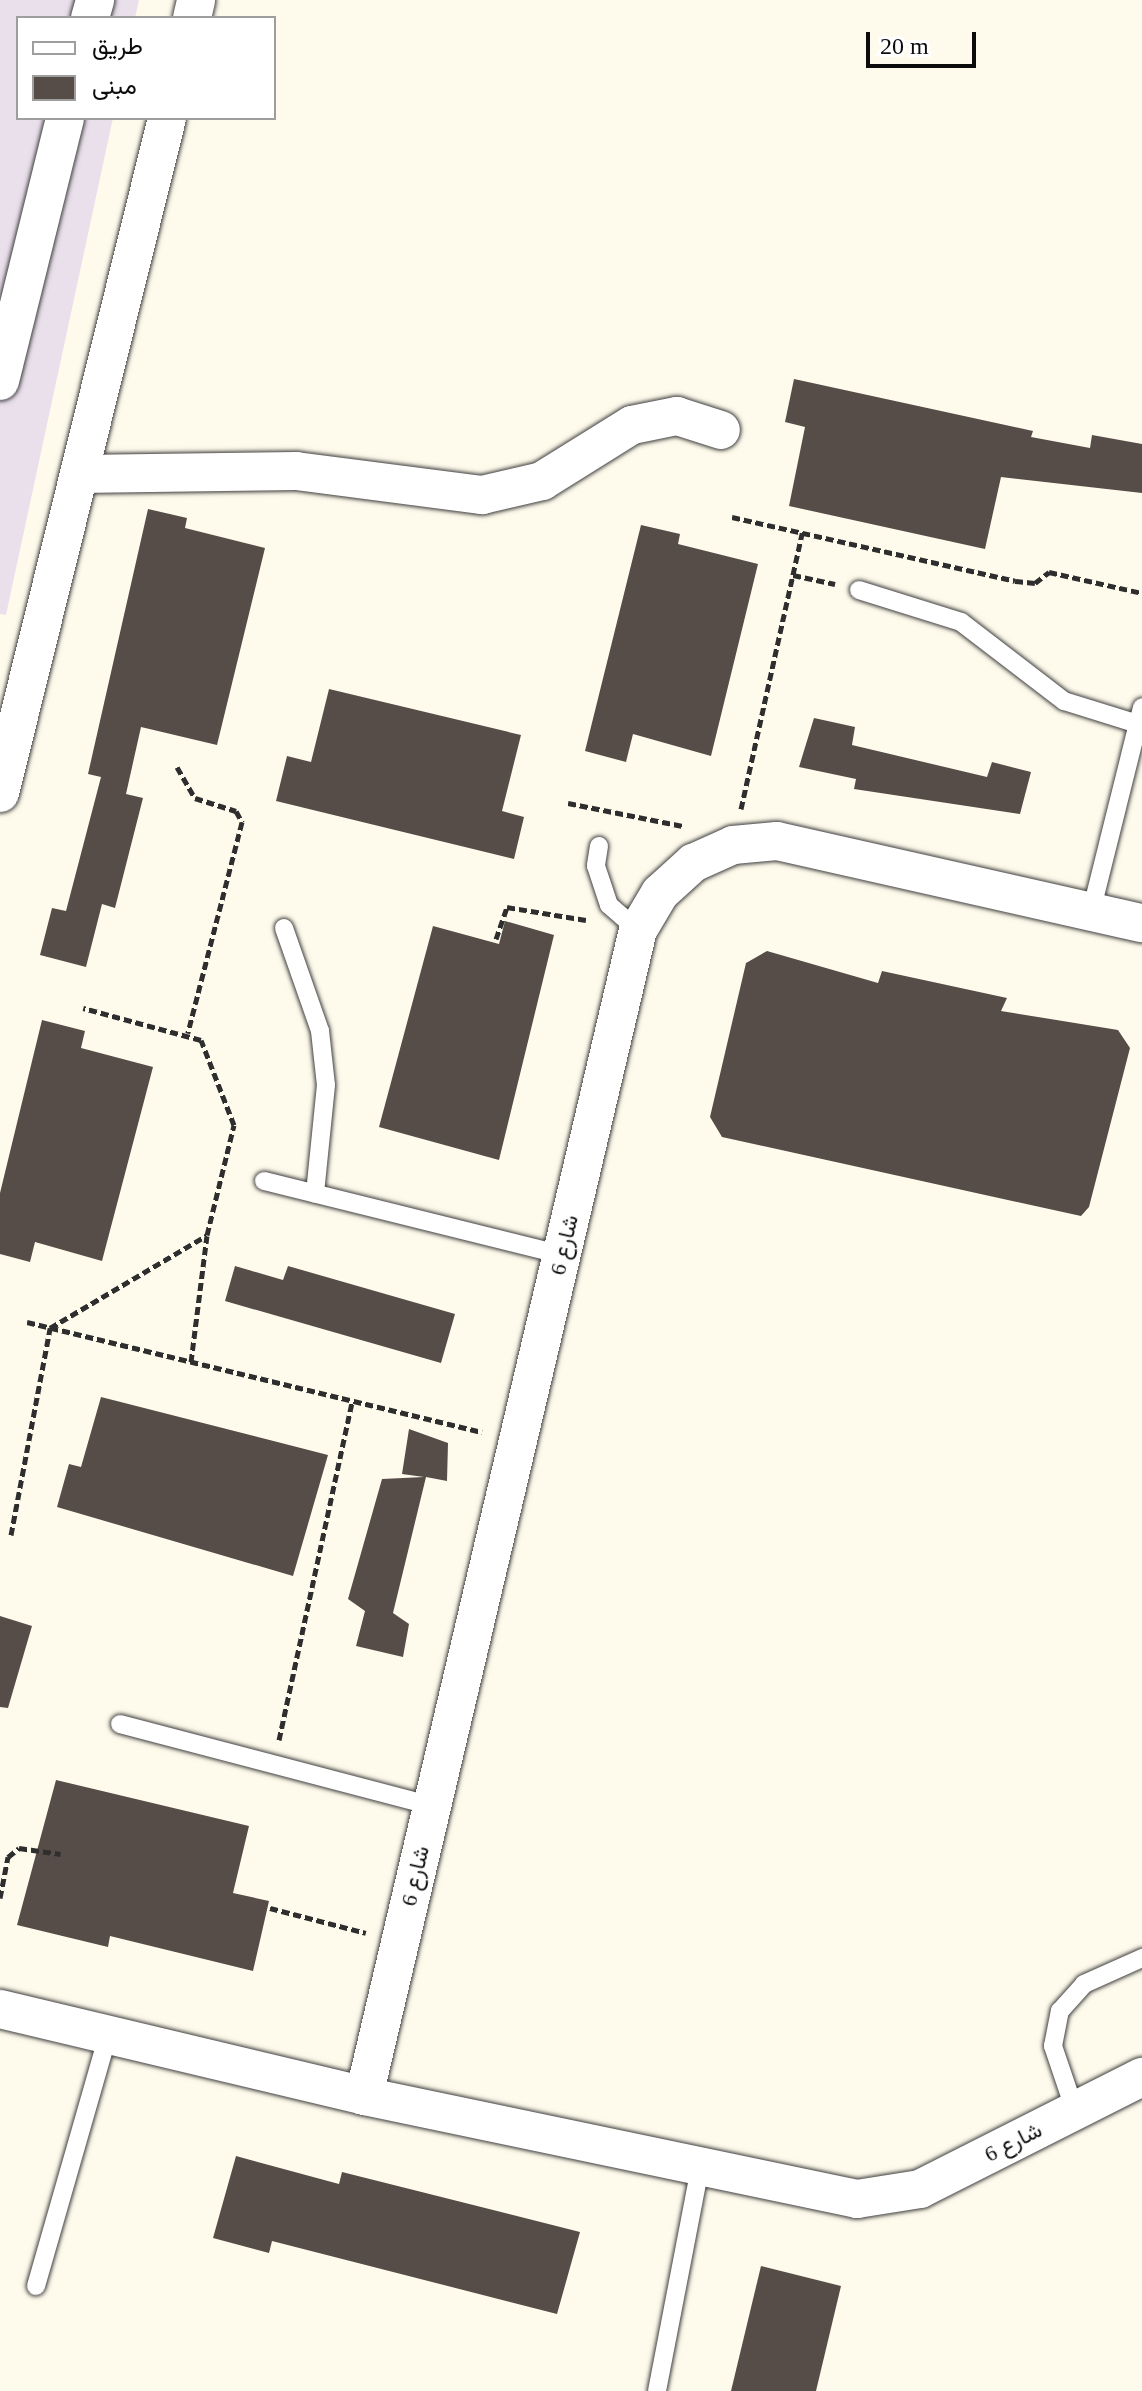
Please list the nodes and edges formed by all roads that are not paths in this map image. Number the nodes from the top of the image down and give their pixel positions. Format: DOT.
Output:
graph roads {
  1 [pos="65,120"];
  2 [pos="167,120"];
  3 [pos="0,381"];
  4 [pos="721,430"];
  5 [pos="79,474"];
  6 [pos="859,590"];
  7 [pos="1140,716"];
  8 [pos="0,793"];
  9 [pos="599,846"];
  10 [pos="1091,912"];
  11 [pos="1142,923"];
  12 [pos="284,928"];
  13 [pos="638,930"];
  14 [pos="264,1181"];
  15 [pos="315,1193"];
  16 [pos="562,1255"];
  17 [pos="120,1724"];
  18 [pos="432,1806"];
  19 [pos="1142,1958"];
  20 [pos="0,2009"];
  21 [pos="108,2035"];
  22 [pos="1142,2077"];
  23 [pos="364,2096"];
  24 [pos="1075,2111"];
  25 [pos="700,2167"];
  26 [pos="36,2286"];
  27 [pos="657,2391"];
  1 -- 3 [label="street"];
  2 -- 5 [label="street"];
  4 -- 5 [label="street"];
  5 -- 8 [label="street"];
  6 -- 7 [label="lane"];
  7 -- 10 [label="lane"];
  9 -- 13 [label="lane"];
  10 -- 11 [label="street, شارع 6"];
  10 -- 13 [label="street, شارع 6"];
  12 -- 15 [label="lane"];
  13 -- 16 [label="street, شارع 6"];
  14 -- 15 [label="lane"];
  15 -- 16 [label="lane"];
  16 -- 18 [label="street, شارع 6"];
  17 -- 18 [label="lane"];
  18 -- 23 [label="street, شارع 6"];
  19 -- 24 [label="lane"];
  20 -- 21 [label="street, شارع 6"];
  21 -- 23 [label="street, شارع 6"];
  21 -- 26 [label="lane"];
  22 -- 24 [label="street, شارع 6"];
  23 -- 25 [label="street, شارع 6"];
  24 -- 25 [label="street, شارع 6"];
  25 -- 27 [label="lane"];
}
